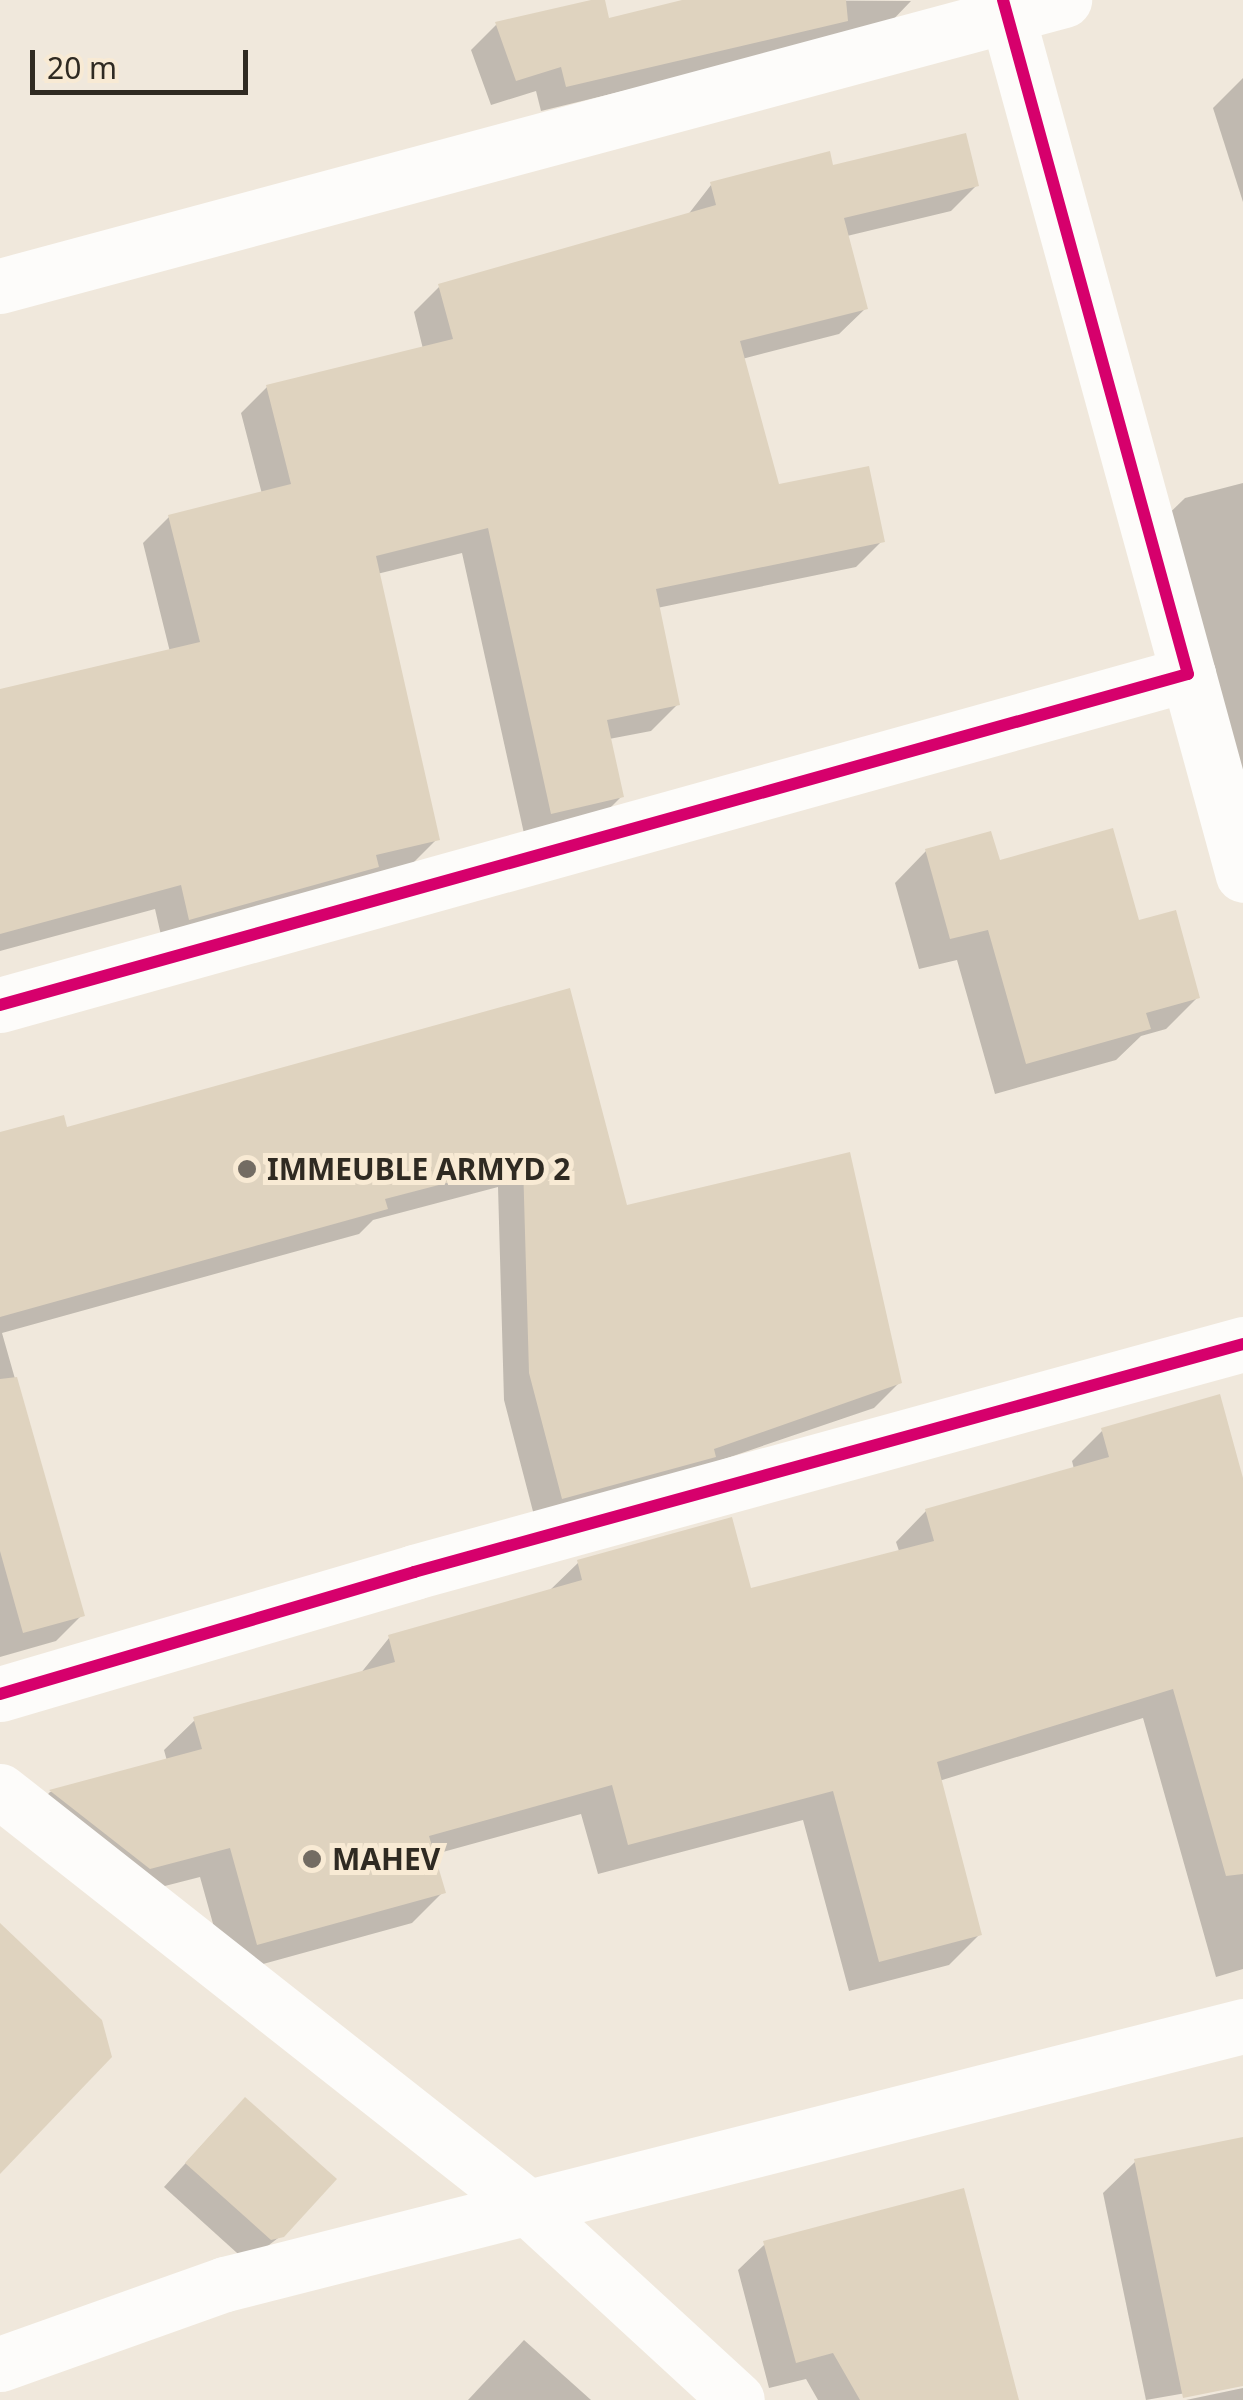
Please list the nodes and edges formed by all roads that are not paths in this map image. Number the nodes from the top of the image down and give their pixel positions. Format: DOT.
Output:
graph roads {
  1 [pos="1064,0"];
  2 [pos="1004,6"];
  3 [pos="0,286"];
  4 [pos="1188,674"];
  5 [pos="1243,875"];
  6 [pos="0,1005"];
  7 [pos="1243,1344"];
  8 [pos="0,1694"];
  9 [pos="0,1791"];
  10 [pos="1243,2026"];
  11 [pos="524,2204"];
  12 [pos="0,2364"];
  13 [pos="737,2400"];
  1 -- 2 [label="street"];
  2 -- 3 [label="street"];
  2 -- 4 [label="street"];
  4 -- 5 [label="street"];
  4 -- 6 [label="street"];
  7 -- 8 [label="street"];
  9 -- 11 [label="street"];
  10 -- 11 [label="street"];
  11 -- 12 [label="street"];
  11 -- 13 [label="street"];
}
